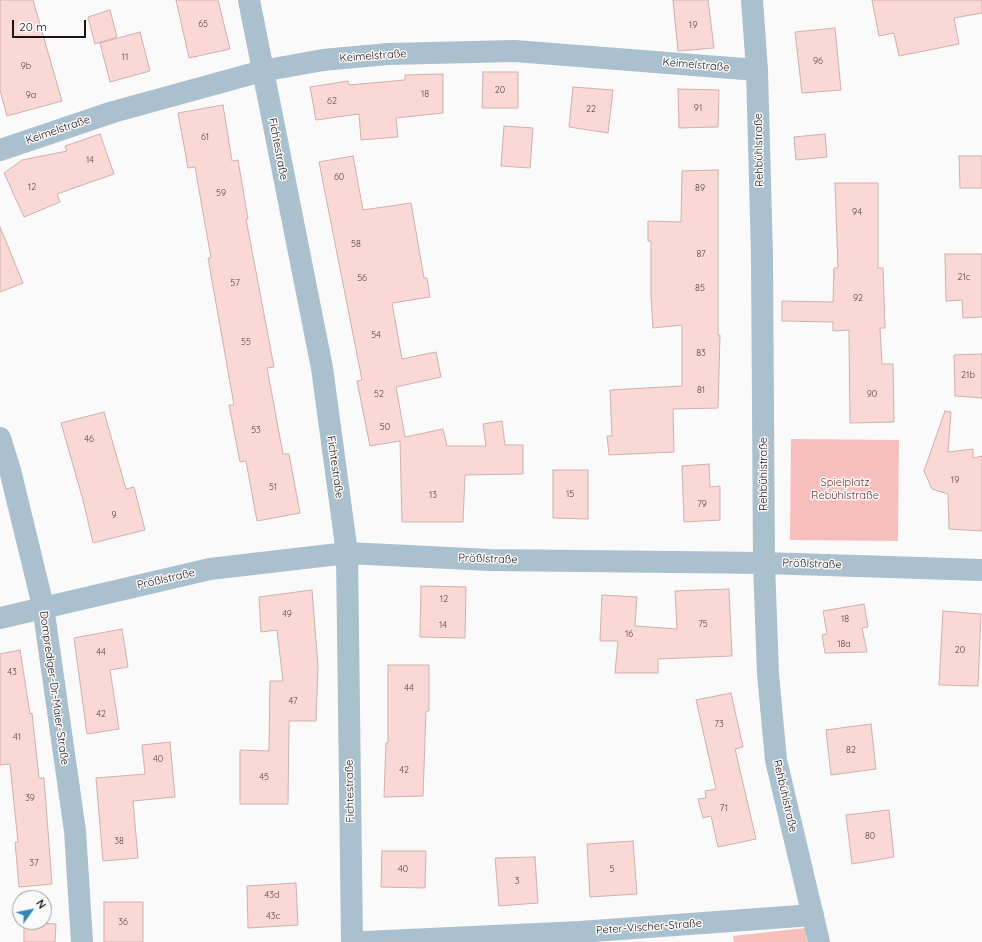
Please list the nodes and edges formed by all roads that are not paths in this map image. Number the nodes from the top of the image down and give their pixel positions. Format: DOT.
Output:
graph roads {
  1 [pos="249,0"];
  2 [pos="752,0"];
  3 [pos="757,70"];
  4 [pos="262,71"];
  5 [pos="0,150"];
  6 [pos="0,438"];
  7 [pos="348,553"];
  8 [pos="764,563"];
  9 [pos="982,570"];
  10 [pos="43,606"];
  11 [pos="0,618"];
  12 [pos="813,915"];
  13 [pos="82,942"];
  14 [pos="352,942"];
  15 [pos="365,942"];
  16 [pos="819,942"];
  1 -- 4 [label="street, Fichtestraße"];
  2 -- 3 [label="street, Rehbühlstraße"];
  3 -- 4 [label="street, Keimelstraße"];
  3 -- 8 [label="street, Rehbühlstraße"];
  4 -- 5 [label="street, Keimelstraße"];
  4 -- 7 [label="street, Fichtestraße"];
  6 -- 10 [label="street, Domprediger-Dr.-Maier-Straße"];
  7 -- 8 [label="street, Prößlstraße"];
  7 -- 10 [label="street, Prößlstraße"];
  7 -- 14 [label="street, Fichtestraße"];
  8 -- 9 [label="street, Prößlstraße"];
  8 -- 12 [label="street, Rehbühlstraße"];
  10 -- 11 [label="street, Prößlstraße"];
  10 -- 13 [label="street, Domprediger-Dr.-Maier-Straße"];
  12 -- 15 [label="street, Peter-Vischer-Straße"];
  12 -- 16 [label="street, Rehbühlstraße"];
}
